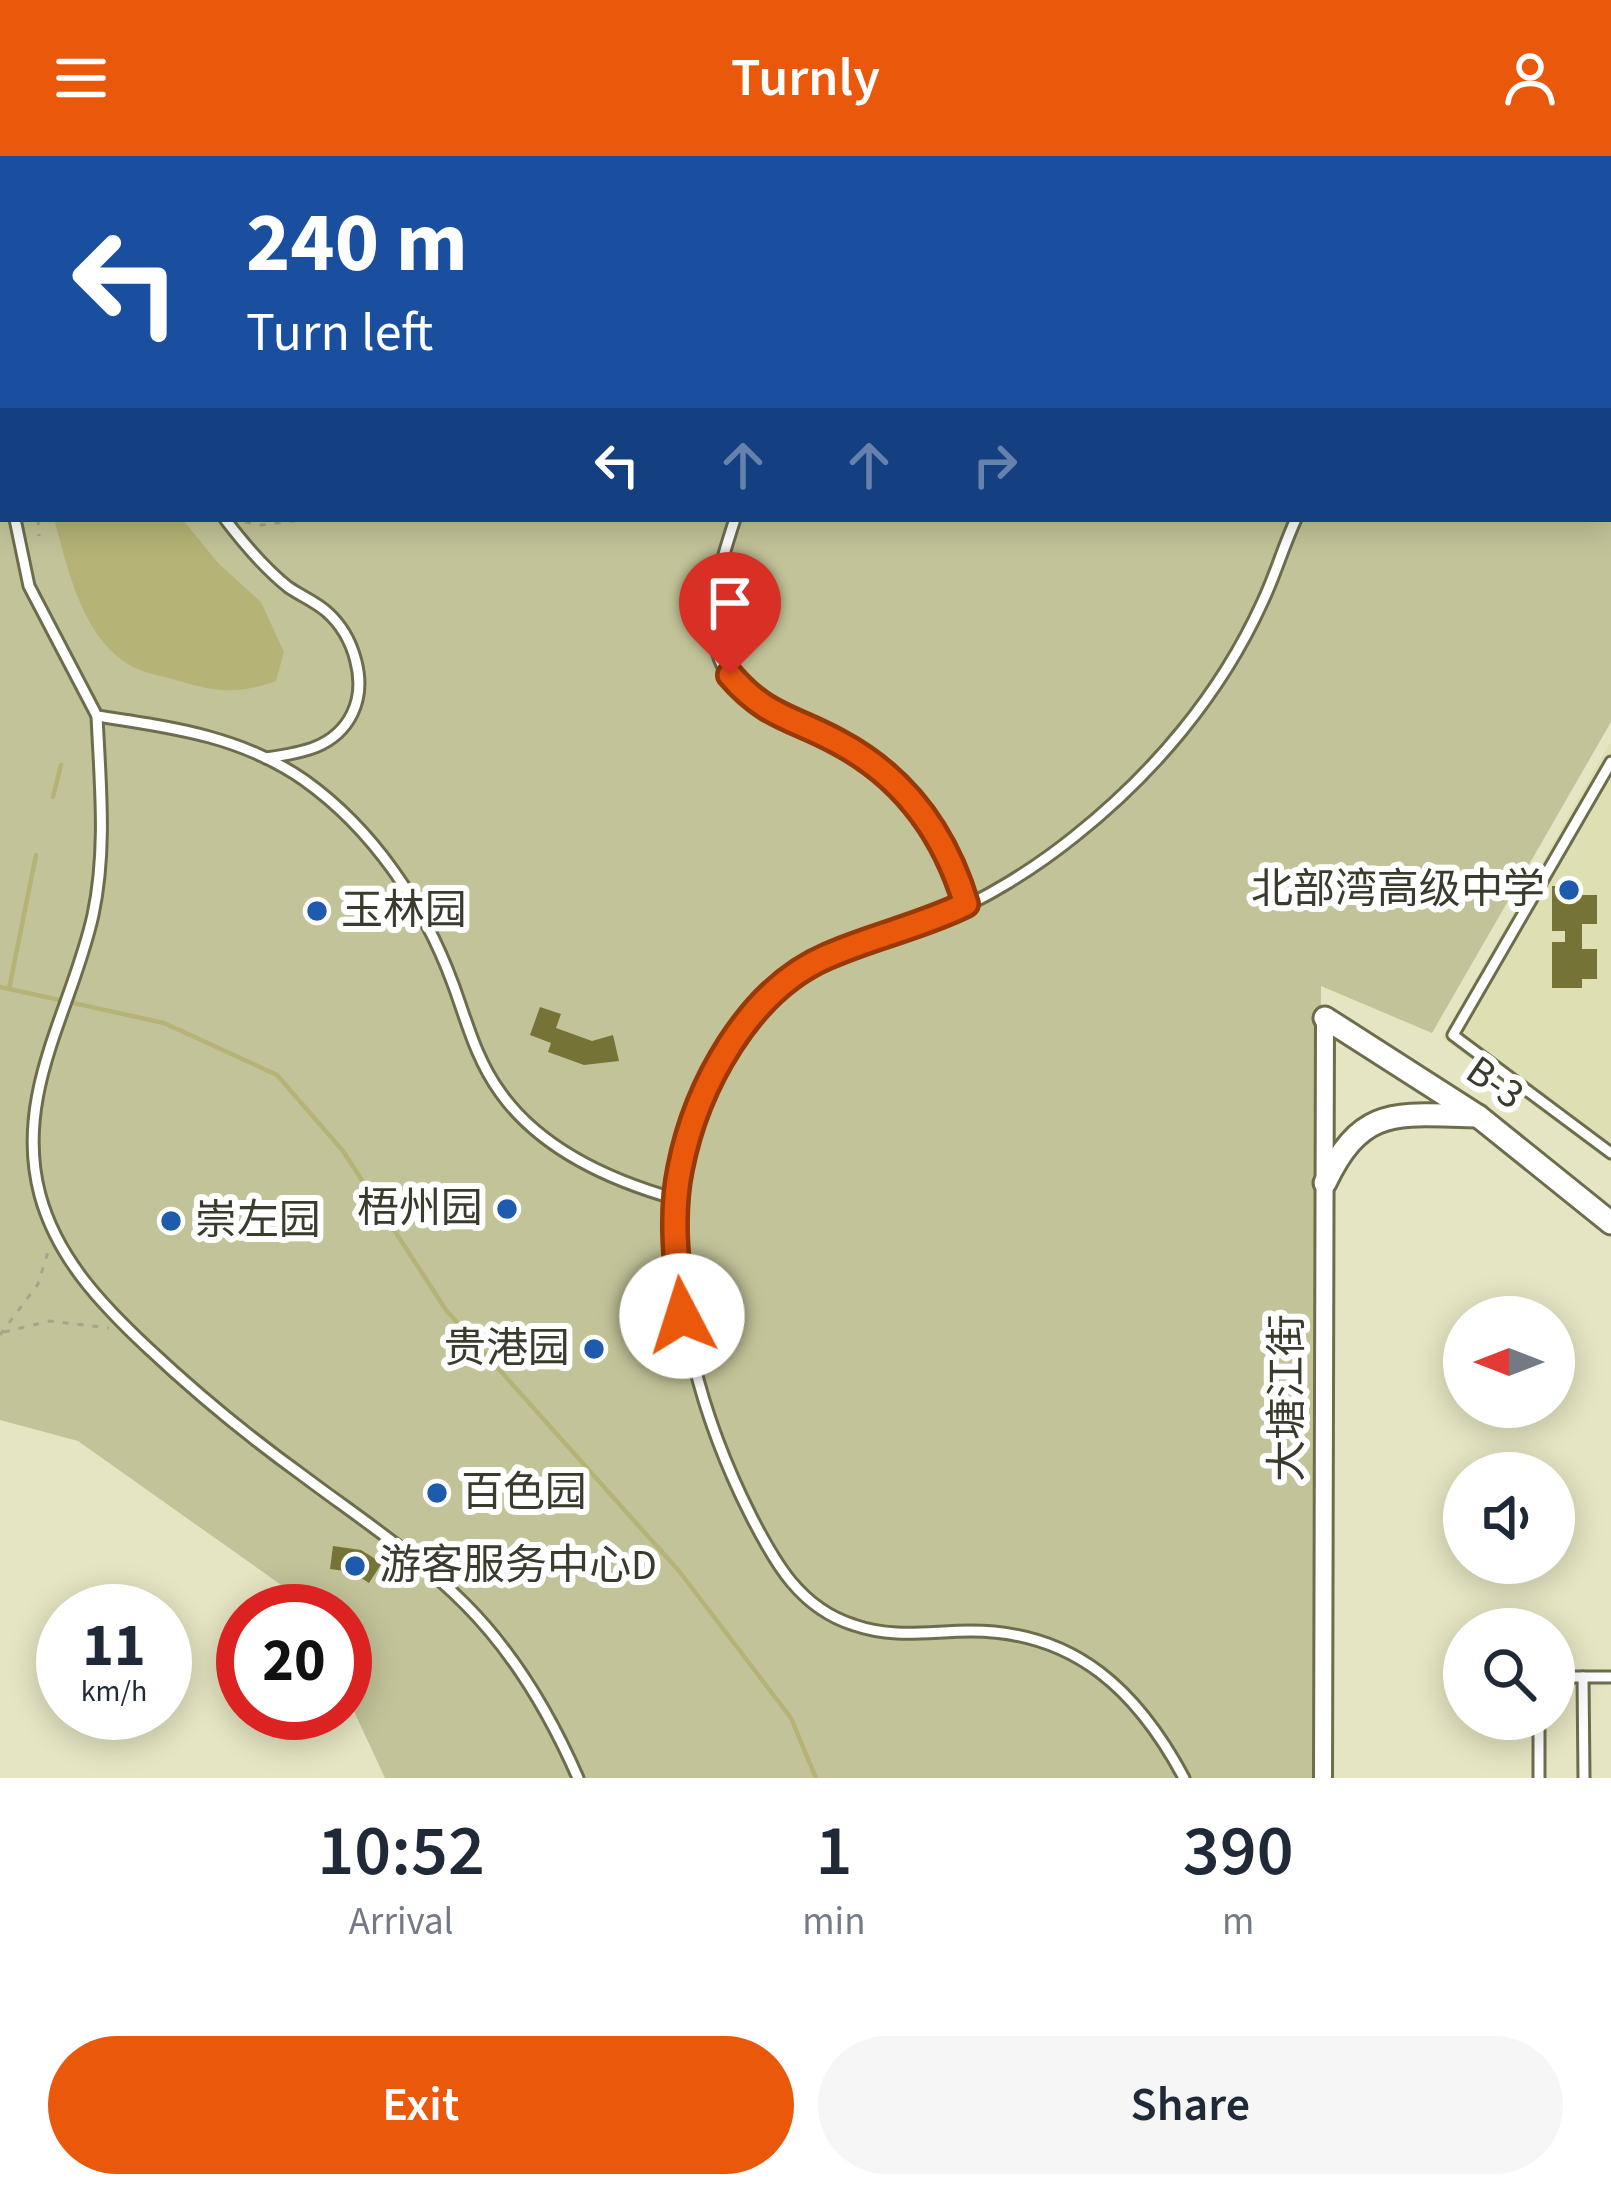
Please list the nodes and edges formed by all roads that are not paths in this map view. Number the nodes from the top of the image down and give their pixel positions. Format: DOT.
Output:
graph roads {
  1 [pos="16,522"];
  2 [pos="227,522"];
  3 [pos="734,522"];
  4 [pos="1295,522"];
  5 [pos="97,716"];
  6 [pos="266,758"];
  7 [pos="1611,762"];
  8 [pos="966,904"];
  9 [pos="1325,1018"];
  10 [pos="1478,1116"];
  11 [pos="1611,1153"];
  12 [pos="1325,1183"];
  13 [pos="676,1199"];
  14 [pos="1611,1222"];
  15 [pos="1575,1676"];
  16 [pos="1583,1676"];
  17 [pos="1611,1676"];
  18 [pos="1540,1740"];
  19 [pos="578,1778"];
  20 [pos="1184,1778"];
  21 [pos="1324,1778"];
  22 [pos="1540,1778"];
  23 [pos="1584,1778"];
  1 -- 5 [label="lane"];
  2 -- 6 [label="lane"];
  3 -- 8 [label="lane"];
  4 -- 8 [label="lane"];
  5 -- 6 [label="lane"];
  5 -- 19 [label="lane"];
  6 -- 13 [label="lane"];
  7 -- 11 [label="lane"];
  8 -- 13 [label="lane"];
  9 -- 10 [label="street, B-3"];
  9 -- 12 [label="street, 大塘江街"];
  10 -- 12 [label="street"];
  10 -- 14 [label="street, B-3"];
  12 -- 21 [label="street, 大塘江街"];
  13 -- 20 [label="lane"];
  15 -- 16 [label="lane"];
  16 -- 17 [label="lane"];
  16 -- 23 [label="lane"];
  18 -- 22 [label="lane"];
}
